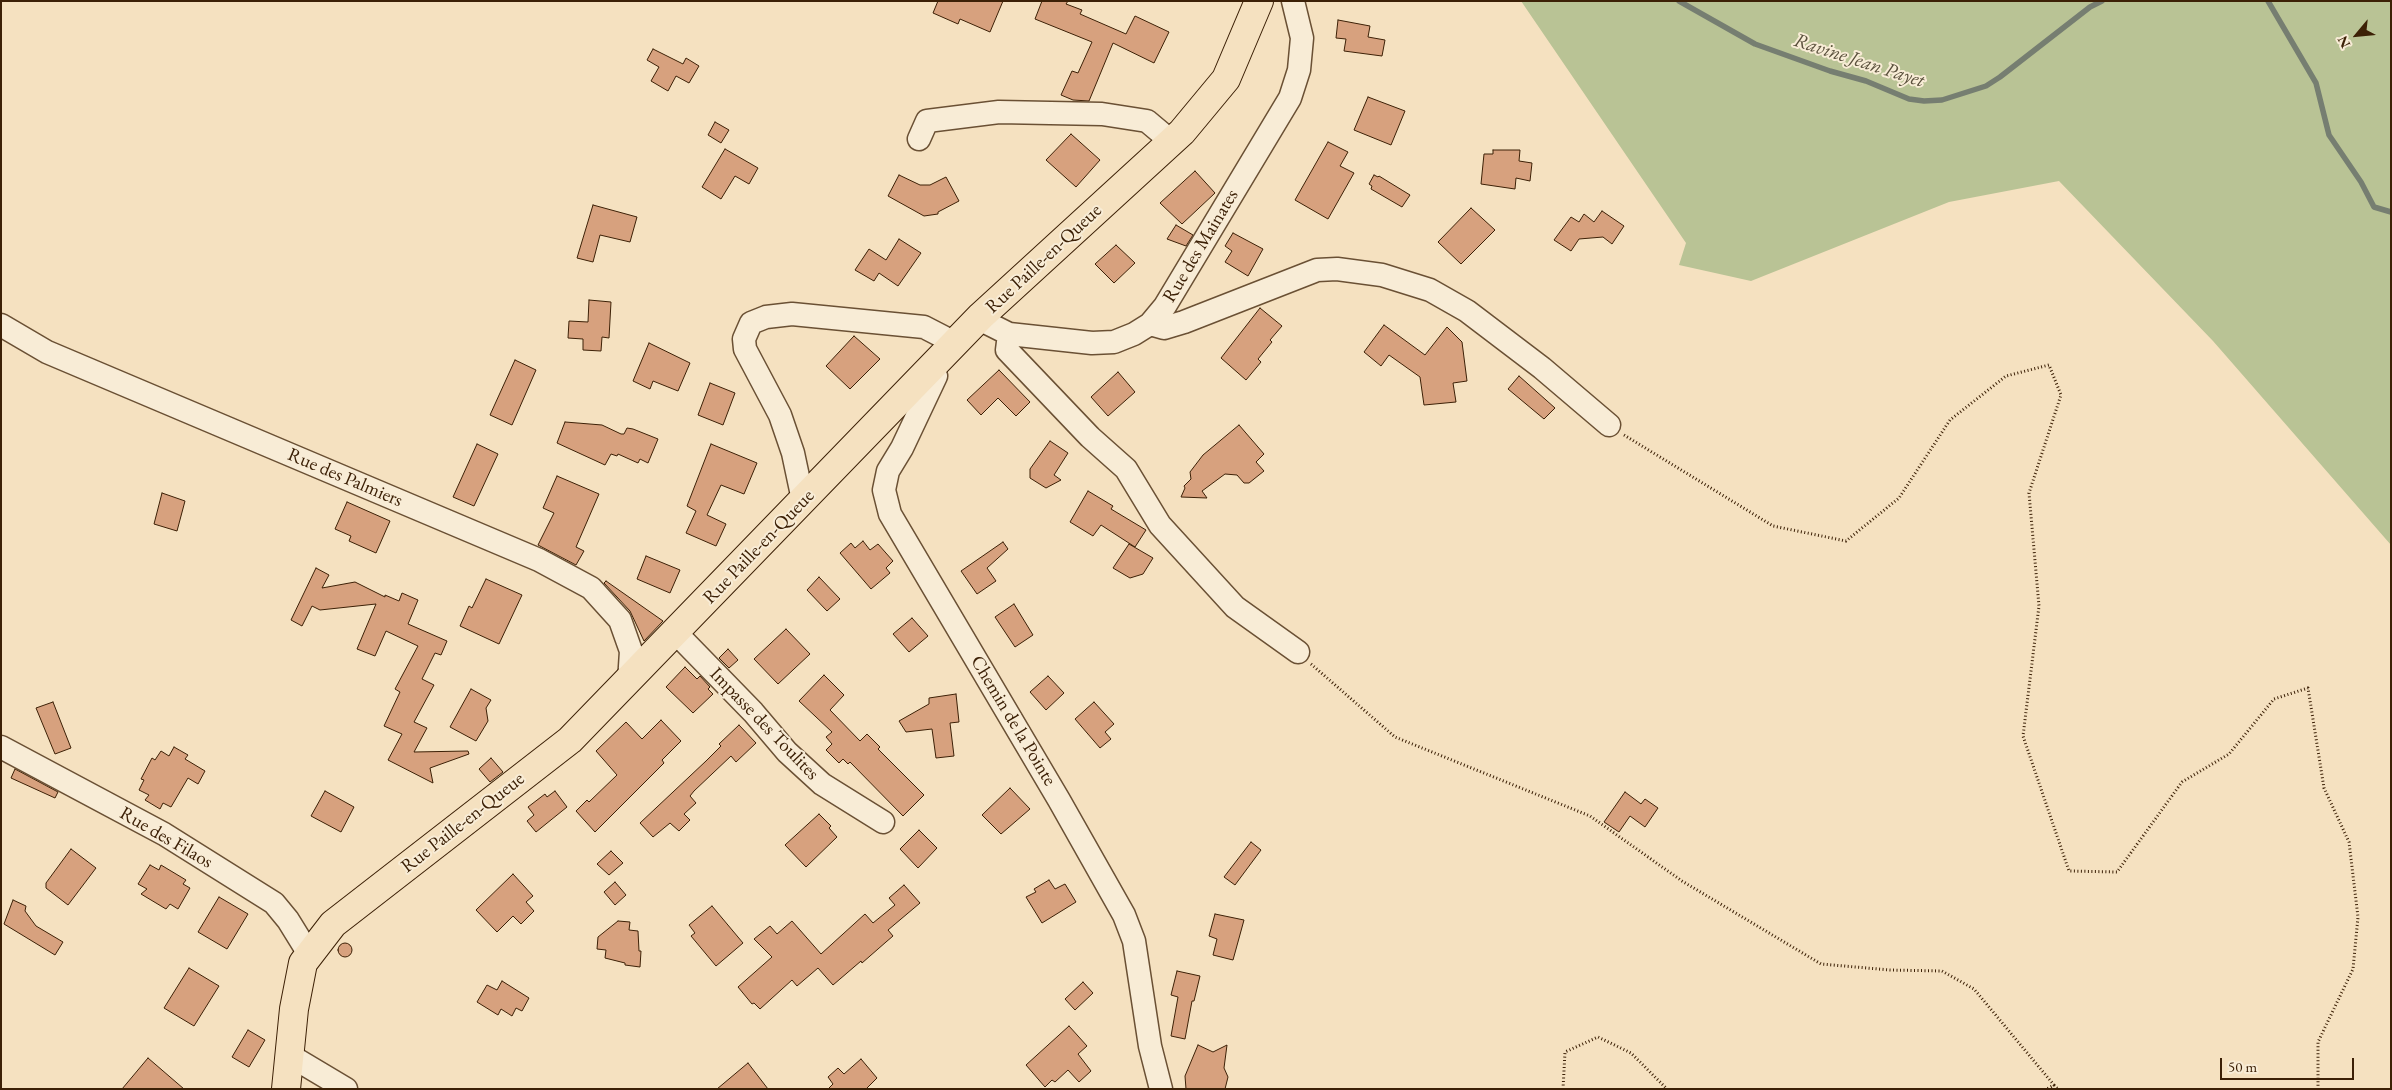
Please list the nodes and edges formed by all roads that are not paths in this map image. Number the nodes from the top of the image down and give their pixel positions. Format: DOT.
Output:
graph roads {
  1 [pos="1259,1"];
  2 [pos="1294,1"];
  3 [pos="919,139"];
  4 [pos="1172,142"];
  5 [pos="981,316"];
  6 [pos="1150,324"];
  7 [pos="1,325"];
  8 [pos="1008,334"];
  9 [pos="955,343"];
  10 [pos="932,367"];
  11 [pos="1608,425"];
  12 [pos="803,500"];
  13 [pos="676,633"];
  14 [pos="1298,652"];
  15 [pos="629,682"];
  16 [pos="1,747"];
  17 [pos="884,822"];
  18 [pos="308,954"];
  19 [pos="289,1055"];
  20 [pos="286,1089"];
  21 [pos="346,1089"];
  22 [pos="1161,1089"];
  1 -- 4 [label="main road, Rue Paille-en-Queue"];
  2 -- 6 [label="street, Rue des Mainates"];
  3 -- 4 [label="street"];
  4 -- 5 [label="main road, Rue Paille-en-Queue"];
  5 -- 8 [label="street, Rue des Mainates"];
  5 -- 9 [label="main road, Rue Paille-en-Queue"];
  6 -- 8 [label="street, Rue des Mainates"];
  6 -- 11 [label="street"];
  7 -- 15 [label="street, Rue des Palmiers"];
  8 -- 14 [label="street"];
  9 -- 10 [label="main road, Rue Paille-en-Queue"];
  9 -- 12 [label="street"];
  10 -- 12 [label="main road, Rue Paille-en-Queue"];
  10 -- 22 [label="street, Chemin de la Pointe"];
  12 -- 13 [label="main road, Rue Paille-en-Queue"];
  13 -- 15 [label="main road, Rue Paille-en-Queue"];
  13 -- 17 [label="street, Impasse des Toulites"];
  15 -- 18 [label="main road, Rue Paille-en-Queue"];
  16 -- 18 [label="street, Rue des Filaos"];
  18 -- 19 [label="main road, Rue Paille-en-Queue"];
  19 -- 20 [label="main road, Rue Paille-en-Queue"];
  19 -- 21 [label="street"];
}
